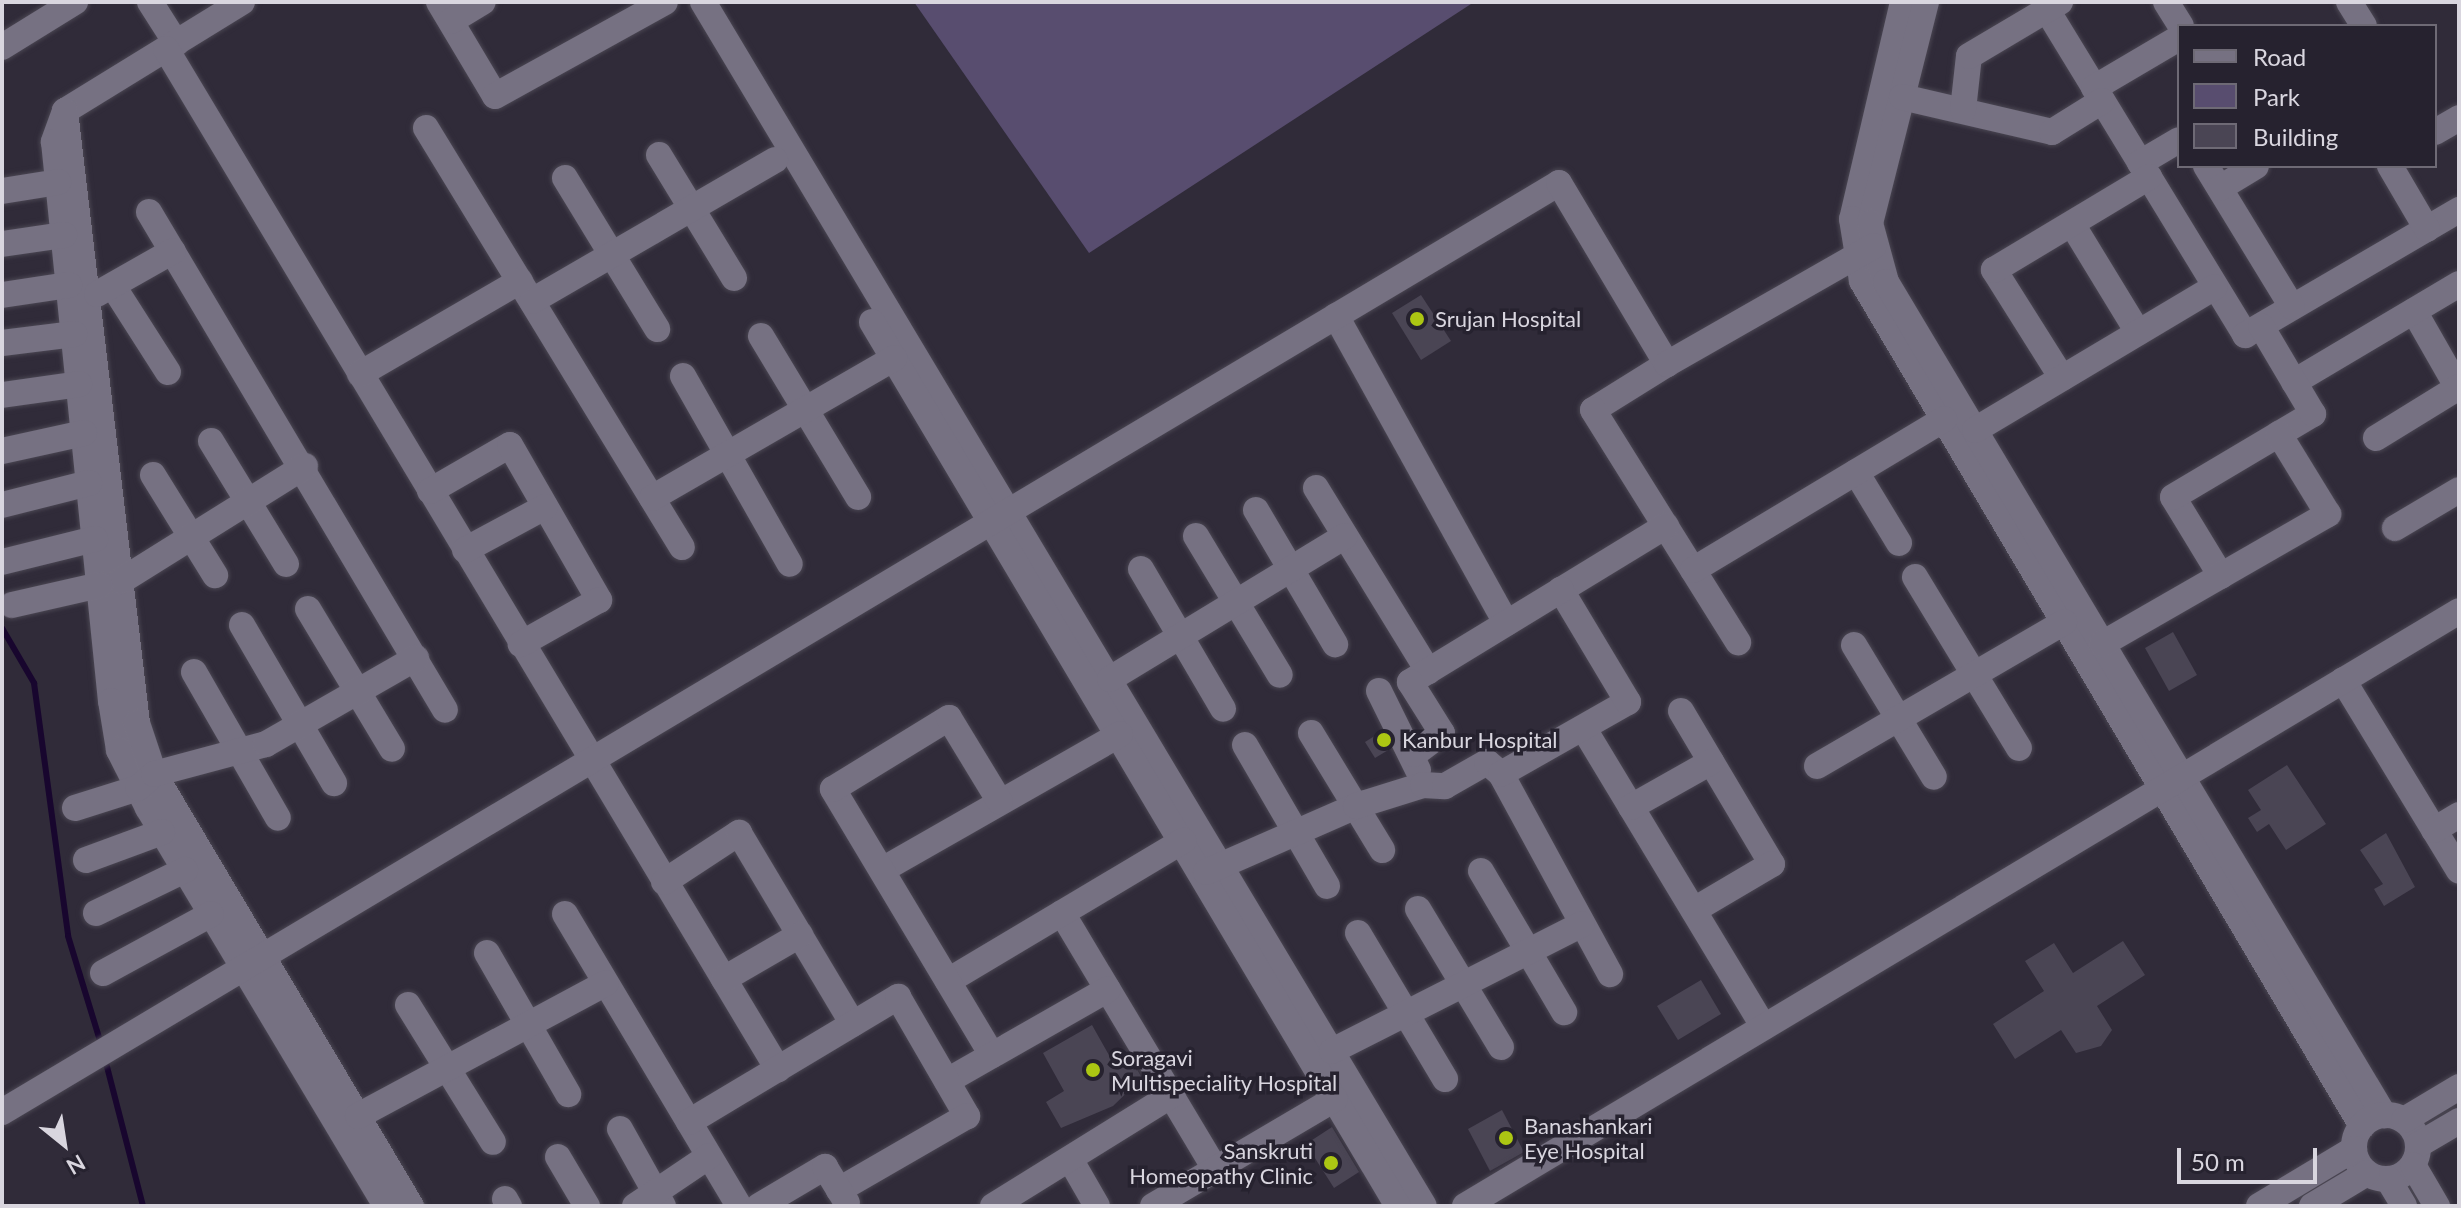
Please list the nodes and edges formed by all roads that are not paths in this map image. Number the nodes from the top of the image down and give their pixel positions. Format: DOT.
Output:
graph roads {
  1 [pos="75,2"];
  2 [pos="150,2"];
  3 [pos="242,2"];
  4 [pos="483,2"];
  5 [pos="665,2"];
  6 [pos="684,2"];
  7 [pos="703,2"];
  8 [pos="1903,2"];
  9 [pos="1926,2"];
  10 [pos="2166,2"];
  11 [pos="2349,2"];
  12 [pos="2054,6"];
  13 [pos="445,12"];
  14 [pos="2180,24"];
  15 [pos="2363,24"];
  16 [pos="2177,39"];
  17 [pos="171,46"];
  18 [pos="2,47"];
  19 [pos="2098,95"];
  20 [pos="1902,97"];
  21 [pos="1963,110"];
  22 [pos="65,111"];
  23 [pos="426,128"];
  24 [pos="2177,142"];
  25 [pos="659,155"];
  26 [pos="775,160"];
  27 [pos="2248,168"];
  28 [pos="2391,168"];
  29 [pos="2144,170"];
  30 [pos="2213,177"];
  31 [pos="565,178"];
  32 [pos="58,182"];
  33 [pos="2,191"];
  34 [pos="691,209"];
  35 [pos="2459,210"];
  36 [pos="149,212"];
  37 [pos="2072,224"];
  38 [pos="2427,229"];
  39 [pos="64,235"];
  40 [pos="2,244"];
  41 [pos="173,251"];
  42 [pos="1864,251"];
  43 [pos="612,255"];
  44 [pos="734,278"];
  45 [pos="2459,284"];
  46 [pos="2215,287"];
  47 [pos="91,290"];
  48 [pos="526,291"];
  49 [pos="2,295"];
  50 [pos="2292,307"];
  51 [pos="2414,311"];
  52 [pos="1336,316"];
  53 [pos="2261,326"];
  54 [pos="657,329"];
  55 [pos="2138,332"];
  56 [pos="74,334"];
  57 [pos="761,336"];
  58 [pos="2,343"];
  59 [pos="894,358"];
  60 [pos="1667,364"];
  61 [pos="168,372"];
  62 [pos="360,374"];
  63 [pos="683,376"];
  64 [pos="2062,378"];
  65 [pos="2294,382"];
  66 [pos="79,384"];
  67 [pos="2459,388"];
  68 [pos="2,395"];
  69 [pos="805,409"];
  70 [pos="1944,419"];
  71 [pos="1975,430"];
  72 [pos="84,433"];
  73 [pos="2279,434"];
  74 [pos="2376,438"];
  75 [pos="211,441"];
  76 [pos="2,451"];
  77 [pos="727,455"];
  78 [pos="305,466"];
  79 [pos="1856,472"];
  80 [pos="153,475"];
  81 [pos="89,483"];
  82 [pos="1316,488"];
  83 [pos="2459,490"];
  84 [pos="430,491"];
  85 [pos="858,497"];
  86 [pos="652,498"];
  87 [pos="248,501"];
  88 [pos="2,505"];
  89 [pos="545,507"];
  90 [pos="1256,510"];
  91 [pos="1000,516"];
  92 [pos="1666,526"];
  93 [pos="2395,528"];
  94 [pos="1196,536"];
  95 [pos="1345,536"];
  96 [pos="191,537"];
  97 [pos="95,539"];
  98 [pos="1899,543"];
  99 [pos="682,547"];
  100 [pos="465,550"];
  101 [pos="2,562"];
  102 [pos="286,564"];
  103 [pos="790,564"];
  104 [pos="1141,569"];
  105 [pos="1291,569"];
  106 [pos="1693,570"];
  107 [pos="215,575"];
  108 [pos="2221,576"];
  109 [pos="1915,577"];
  110 [pos="110,583"];
  111 [pos="1561,590"];
  112 [pos="1236,602"];
  113 [pos="12,605"];
  114 [pos="308,609"];
  115 [pos="2459,611"];
  116 [pos="2064,622"];
  117 [pos="1506,623"];
  118 [pos="242,625"];
  119 [pos="1180,636"];
  120 [pos="1738,642"];
  121 [pos="521,644"];
  122 [pos="1335,644"];
  123 [pos="2102,644"];
  124 [pos="1854,645"];
  125 [pos="416,658"];
  126 [pos="1428,671"];
  127 [pos="194,672"];
  128 [pos="1974,674"];
  129 [pos="1280,675"];
  130 [pos="1110,679"];
  131 [pos="2343,680"];
  132 [pos="1379,691"];
  133 [pos="357,692"];
  134 [pos="1223,709"];
  135 [pos="445,710"];
  136 [pos="1681,711"];
  137 [pos="1898,719"];
  138 [pos="300,724"];
  139 [pos="1584,729"];
  140 [pos="1311,733"];
  141 [pos="1120,734"];
  142 [pos="1245,745"];
  143 [pos="2019,748"];
  144 [pos="392,749"];
  145 [pos="240,751"];
  146 [pos="1414,754"];
  147 [pos="591,761"];
  148 [pos="1711,762"];
  149 [pos="1817,766"];
  150 [pos="1501,774"];
  151 [pos="1934,777"];
  152 [pos="146,781"];
  153 [pos="2172,782"];
  154 [pos="334,783"];
  155 [pos="1423,785"];
  156 [pos="1000,802"];
  157 [pos="1356,806"];
  158 [pos="1631,807"];
  159 [pos="75,808"];
  160 [pos="2459,815"];
  161 [pos="278,818"];
  162 [pos="2434,830"];
  163 [pos="1296,831"];
  164 [pos="162,832"];
  165 [pos="1183,841"];
  166 [pos="1382,850"];
  167 [pos="86,860"];
  168 [pos="1211,869"];
  169 [pos="185,870"];
  170 [pos="882,870"];
  171 [pos="1481,871"];
  172 [pos="2459,871"];
  173 [pos="664,882"];
  174 [pos="1327,886"];
  175 [pos="1418,909"];
  176 [pos="1694,910"];
  177 [pos="96,913"];
  178 [pos="1062,913"];
  179 [pos="211,914"];
  180 [pos="565,914"];
  181 [pos="1582,924"];
  182 [pos="1358,933"];
  183 [pos="800,935"];
  184 [pos="1528,951"];
  185 [pos="487,953"];
  186 [pos="253,962"];
  187 [pos="103,973"];
  188 [pos="1610,974"];
  189 [pos="724,979"];
  190 [pos="948,981"];
  191 [pos="606,983"];
  192 [pos="1464,984"];
  193 [pos="1108,989"];
  194 [pos="408,1005"];
  195 [pos="1564,1012"];
  196 [pos="1406,1014"];
  197 [pos="853,1024"];
  198 [pos="528,1025"];
  199 [pos="1764,1027"];
  200 [pos="1501,1047"];
  201 [pos="1332,1051"];
  202 [pos="992,1055"];
  203 [pos="448,1068"];
  204 [pos="778,1069"];
  205 [pos="1445,1079"];
  206 [pos="947,1081"];
  207 [pos="2459,1087"];
  208 [pos="568,1094"];
  209 [pos="1172,1095"];
  210 [pos="1335,1099"];
  211 [pos="2,1112"];
  212 [pos="358,1116"];
  213 [pos="2459,1121"];
  214 [pos="689,1122"];
  215 [pos="2376,1128"];
  216 [pos="620,1129"];
  217 [pos="493,1142"];
  218 [pos="2416,1155"];
  219 [pos="709,1156"];
  220 [pos="558,1157"];
  221 [pos="1070,1159"];
  222 [pos="1215,1169"];
  223 [pos="2377,1176"];
  224 [pos="844,1198"];
  225 [pos="651,1201"];
  226 [pos="386,1206"];
  227 [pos="411,1206"];
  228 [pos="587,1206"];
  229 [pos="739,1206"];
  230 [pos="759,1206"];
  231 [pos="993,1206"];
  232 [pos="1097,1206"];
  233 [pos="1153,1206"];
  234 [pos="1398,1206"];
  235 [pos="1424,1206"];
  236 [pos="1465,1206"];
  237 [pos="2259,1206"];
  238 [pos="2312,1206"];
  239 [pos="2404,1206"];
  240 [pos="2437,1206"];
  1 -- 18 [label="street"];
  2 -- 17 [label="street"];
  3 -- 17 [label="street"];
  4 -- 13 [label="street"];
  5 -- 13 [label="street"];
  6 -- 26 [label="street"];
  7 -- 91 [label="street"];
  8 -- 42 [label="street"];
  9 -- 20 [label="street"];
  10 -- 14 [label="street"];
  11 -- 15 [label="street"];
  12 -- 19 [label="street"];
  12 -- 21 [label="street"];
  16 -- 19 [label="street"];
  17 -- 22 [label="street"];
  17 -- 62 [label="street"];
  19 -- 21 [label="street"];
  19 -- 29 [label="street"];
  20 -- 21 [label="street"];
  20 -- 42 [label="street"];
  22 -- 32 [label="street"];
  22 -- 47 [label="street"];
  23 -- 48 [label="street"];
  24 -- 29 [label="street"];
  25 -- 34 [label="street"];
  26 -- 34 [label="street"];
  26 -- 59 [label="street"];
  27 -- 30 [label="street"];
  28 -- 38 [label="street"];
  29 -- 37 [label="street"];
  29 -- 46 [label="street"];
  30 -- 50 [label="street"];
  31 -- 43 [label="street"];
  32 -- 33 [label="street"];
  32 -- 39 [label="street"];
  34 -- 43 [label="street"];
  34 -- 44 [label="street"];
  35 -- 38 [label="street"];
  36 -- 41 [label="street"];
  37 -- 55 [label="street"];
  37 -- 64 [label="street"];
  38 -- 50 [label="street"];
  39 -- 40 [label="street"];
  39 -- 47 [label="street"];
  41 -- 47 [label="street"];
  41 -- 78 [label="street"];
  42 -- 60 [label="street"];
  42 -- 70 [label="street"];
  42 -- 71 [label="street"];
  43 -- 48 [label="street"];
  43 -- 54 [label="street"];
  45 -- 51 [label="street"];
  46 -- 53 [label="street"];
  46 -- 55 [label="street"];
  47 -- 49 [label="street"];
  47 -- 56 [label="street"];
  47 -- 61 [label="street"];
  47 -- 110 [label="street"];
  48 -- 62 [label="street"];
  48 -- 86 [label="street"];
  50 -- 53 [label="street"];
  51 -- 65 [label="street"];
  51 -- 67 [label="street"];
  52 -- 60 [label="street"];
  52 -- 91 [label="street"];
  52 -- 117 [label="street"];
  53 -- 65 [label="street"];
  55 -- 64 [label="street"];
  56 -- 58 [label="street"];
  56 -- 66 [label="street"];
  57 -- 69 [label="street"];
  59 -- 69 [label="street"];
  59 -- 91 [label="street"];
  60 -- 92 [label="street"];
  62 -- 84 [label="street"];
  63 -- 77 [label="street"];
  64 -- 71 [label="street"];
  65 -- 73 [label="street"];
  66 -- 68 [label="street"];
  66 -- 72 [label="street"];
  67 -- 74 [label="street"];
  69 -- 77 [label="street"];
  69 -- 85 [label="street"];
  70 -- 79 [label="street"];
  70 -- 116 [label="street"];
  71 -- 123 [label="street"];
  72 -- 76 [label="street"];
  72 -- 81 [label="street"];
  73 -- 108 [label="street"];
  73 -- 108 [label="street"];
  75 -- 87 [label="street"];
  77 -- 86 [label="street"];
  77 -- 103 [label="street"];
  78 -- 87 [label="street"];
  78 -- 125 [label="street"];
  79 -- 98 [label="street"];
  79 -- 106 [label="street"];
  80 -- 96 [label="street"];
  81 -- 88 [label="street"];
  81 -- 97 [label="street"];
  82 -- 95 [label="street"];
  83 -- 93 [label="street"];
  84 -- 89 [label="street"];
  84 -- 100 [label="street"];
  86 -- 99 [label="street"];
  87 -- 96 [label="street"];
  87 -- 102 [label="street"];
  89 -- 100 [label="street"];
  89 -- 121 [label="street"];
  90 -- 105 [label="street"];
  91 -- 130 [label="street"];
  91 -- 141 [label="street"];
  91 -- 147 [label="street"];
  92 -- 106 [label="street"];
  92 -- 111 [label="street"];
  94 -- 112 [label="street"];
  95 -- 105 [label="street"];
  95 -- 126 [label="street"];
  96 -- 107 [label="street"];
  96 -- 110 [label="street"];
  97 -- 101 [label="street"];
  97 -- 110 [label="street"];
  100 -- 121 [label="street"];
  104 -- 119 [label="street"];
  105 -- 112 [label="street"];
  105 -- 122 [label="street"];
  106 -- 120 [label="street"];
  108 -- 123 [label="street"];
  109 -- 128 [label="street"];
  110 -- 113 [label="street"];
  110 -- 152 [label="street"];
  111 -- 117 [label="street"];
  111 -- 139 [label="street"];
  112 -- 119 [label="street"];
  112 -- 129 [label="street"];
  114 -- 133 [label="street"];
  115 -- 131 [label="street"];
  116 -- 128 [label="street"];
  116 -- 153 [label="street"];
  117 -- 126 [label="street"];
  118 -- 138 [label="street"];
  119 -- 130 [label="street"];
  119 -- 134 [label="street"];
  121 -- 147 [label="street"];
  123 -- 153 [label="street"];
  124 -- 137 [label="street"];
  125 -- 133 [label="street"];
  125 -- 135 [label="street"];
  126 -- 146 [label="street"];
  127 -- 145 [label="street"];
  128 -- 137 [label="street"];
  128 -- 143 [label="street"];
  130 -- 168 [label="street"];
  131 -- 153 [label="street"];
  131 -- 162 [label="street"];
  132 -- 146 [label="street"];
  133 -- 138 [label="street"];
  133 -- 144 [label="street"];
  136 -- 148 [label="street"];
  137 -- 149 [label="street"];
  137 -- 151 [label="street"];
  138 -- 145 [label="street"];
  138 -- 154 [label="street"];
  139 -- 150 [label="street"];
  139 -- 158 [label="street"];
  140 -- 157 [label="street"];
  141 -- 156 [label="street"];
  141 -- 165 [label="street"];
  142 -- 163 [label="street"];
  145 -- 152 [label="street"];
  145 -- 161 [label="street"];
  146 -- 155 [label="street"];
  147 -- 173 [label="street"];
  147 -- 186 [label="street"];
  148 -- 158 [label="street"];
  148 -- 176 [label="street"];
  150 -- 155 [label="street"];
  150 -- 181 [label="street"];
  152 -- 159 [label="street"];
  152 -- 164 [label="street"];
  152 -- 186 [label="street"];
  153 -- 199 [label="street"];
  153 -- 215 [label="street"];
  155 -- 157 [label="street"];
  156 -- 170 [label="street"];
  156 -- 170 [label="street"];
  157 -- 163 [label="street"];
  157 -- 166 [label="street"];
  158 -- 176 [label="street"];
  160 -- 162 [label="street"];
  162 -- 172 [label="street"];
  163 -- 168 [label="street"];
  163 -- 174 [label="street"];
  164 -- 167 [label="street"];
  164 -- 169 [label="street"];
  165 -- 168 [label="street"];
  165 -- 178 [label="street"];
  168 -- 201 [label="street"];
  168 -- 210 [label="street"];
  169 -- 177 [label="street"];
  169 -- 179 [label="street"];
  170 -- 190 [label="street"];
  171 -- 184 [label="street"];
  173 -- 183 [label="street"];
  173 -- 189 [label="street"];
  175 -- 192 [label="street"];
  176 -- 199 [label="street"];
  178 -- 190 [label="street"];
  178 -- 193 [label="street"];
  179 -- 186 [label="street"];
  179 -- 187 [label="street"];
  180 -- 191 [label="street"];
  181 -- 184 [label="street"];
  181 -- 188 [label="street"];
  182 -- 196 [label="street"];
  183 -- 189 [label="street"];
  183 -- 197 [label="street"];
  184 -- 192 [label="street"];
  184 -- 195 [label="street"];
  185 -- 198 [label="street"];
  186 -- 211 [label="street"];
  186 -- 212 [label="street"];
  186 -- 226 [label="street"];
  189 -- 204 [label="street"];
  190 -- 202 [label="street"];
  191 -- 198 [label="street"];
  191 -- 214 [label="street"];
  192 -- 196 [label="street"];
  192 -- 200 [label="street"];
  193 -- 202 [label="street"];
  193 -- 209 [label="street"];
  194 -- 203 [label="street"];
  196 -- 201 [label="street"];
  196 -- 205 [label="street"];
  197 -- 204 [label="street"];
  197 -- 206 [label="street"];
  198 -- 203 [label="street"];
  198 -- 208 [label="street"];
  199 -- 236 [label="street"];
  201 -- 235 [label="street"];
  202 -- 206 [label="street"];
  203 -- 212 [label="street"];
  203 -- 217 [label="street"];
  204 -- 214 [label="street"];
  206 -- 224 [label="street"];
  207 -- 215 [label="street"];
  209 -- 221 [label="street"];
  209 -- 222 [label="street"];
  210 -- 222 [label="street"];
  210 -- 234 [label="street"];
  212 -- 227 [label="street"];
  213 -- 218 [label="street"];
  214 -- 219 [label="street"];
  215 -- 218 [label="street"];
  215 -- 223 [label="street"];
  215 -- 237 [label="street"];
  216 -- 225 [label="street"];
  218 -- 223 [label="street"];
  218 -- 240 [label="street"];
  219 -- 225 [label="street"];
  219 -- 229 [label="street"];
  220 -- 228 [label="street"];
  221 -- 231 [label="street"];
  221 -- 232 [label="street"];
  222 -- 233 [label="street"];
  223 -- 238 [label="street"];
  223 -- 239 [label="street"];
  224 -- 230 [label="street"];
}
